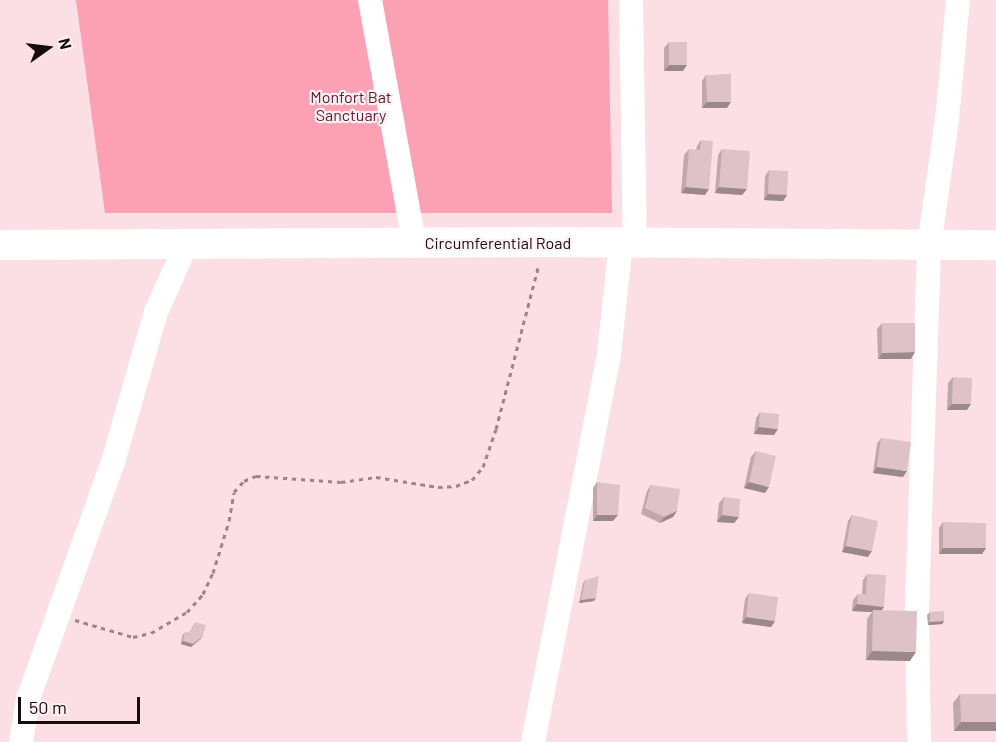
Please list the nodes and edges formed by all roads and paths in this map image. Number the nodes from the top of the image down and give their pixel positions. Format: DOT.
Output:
graph roads {
  1 [pos="370,0"];
  2 [pos="631,0"];
  3 [pos="958,0"];
  4 [pos="544,242"];
  5 [pos="628,242"];
  6 [pos="414,243"];
  7 [pos="186,244"];
  8 [pos="0,245"];
  9 [pos="996,245"];
  10 [pos="929,246"];
  11 [pos="59,615"];
  12 [pos="21,742"];
  13 [pos="533,742"];
  14 [pos="919,742"];
  1 -- 6 [label="street"];
  2 -- 5 [label="street"];
  3 -- 10 [label="street"];
  4 -- 5 [label="main road, Circumferential Road"];
  4 -- 6 [label="main road, Circumferential Road"];
  4 -- 11 [label="path"];
  5 -- 10 [label="main road, Circumferential Road"];
  5 -- 13 [label="street"];
  6 -- 7 [label="main road, Circumferential Road"];
  7 -- 8 [label="main road, Circumferential Road"];
  7 -- 11 [label="street"];
  9 -- 10 [label="main road, Circumferential Road"];
  10 -- 14 [label="street"];
  11 -- 12 [label="street"];
}
